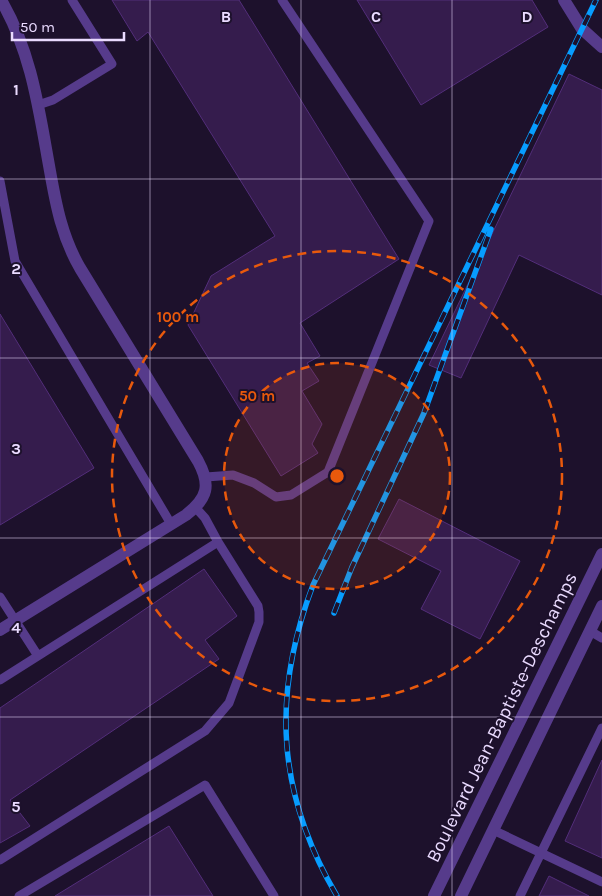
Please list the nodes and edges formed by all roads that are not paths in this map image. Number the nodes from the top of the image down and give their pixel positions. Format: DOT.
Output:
graph roads {
  1 [pos="72,0"];
  2 [pos="282,0"];
  3 [pos="564,0"];
  4 [pos="1,1"];
  5 [pos="602,47"];
  6 [pos="38,105"];
  7 [pos="0,181"];
  8 [pos="206,477"];
  9 [pos="196,507"];
  10 [pos="171,524"];
  11 [pos="218,542"];
  12 [pos="602,554"];
  13 [pos="0,597"];
  14 [pos="602,606"];
  15 [pos="15,621"];
  16 [pos="0,630"];
  17 [pos="590,632"];
  18 [pos="602,638"];
  19 [pos="38,656"];
  20 [pos="0,680"];
  21 [pos="602,728"];
  22 [pos="493,830"];
  23 [pos="541,853"];
  24 [pos="0,860"];
  25 [pos="602,882"];
  26 [pos="19,896"];
  27 [pos="274,896"];
  28 [pos="434,896"];
  29 [pos="461,896"];
  30 [pos="520,896"];
  1 -- 6 [label="lane"];
  2 -- 8 [label="lane"];
  3 -- 5 [label="street"];
  4 -- 6 [label="street"];
  6 -- 8 [label="street"];
  7 -- 10 [label="lane"];
  8 -- 9 [label="street"];
  9 -- 10 [label="street"];
  9 -- 11 [label="lane"];
  10 -- 15 [label="street"];
  11 -- 19 [label="lane"];
  11 -- 24 [label="lane"];
  12 -- 28 [label="street, Boulevard Jean-Baptiste-Deschamps"];
  13 -- 15 [label="lane"];
  14 -- 17 [label="street"];
  15 -- 16 [label="street"];
  15 -- 19 [label="lane"];
  17 -- 18 [label="lane"];
  17 -- 22 [label="street"];
  19 -- 20 [label="lane"];
  21 -- 23 [label="lane"];
  22 -- 23 [label="lane"];
  22 -- 29 [label="street"];
  23 -- 25 [label="lane"];
  23 -- 30 [label="lane"];
  26 -- 27 [label="lane"];
}
